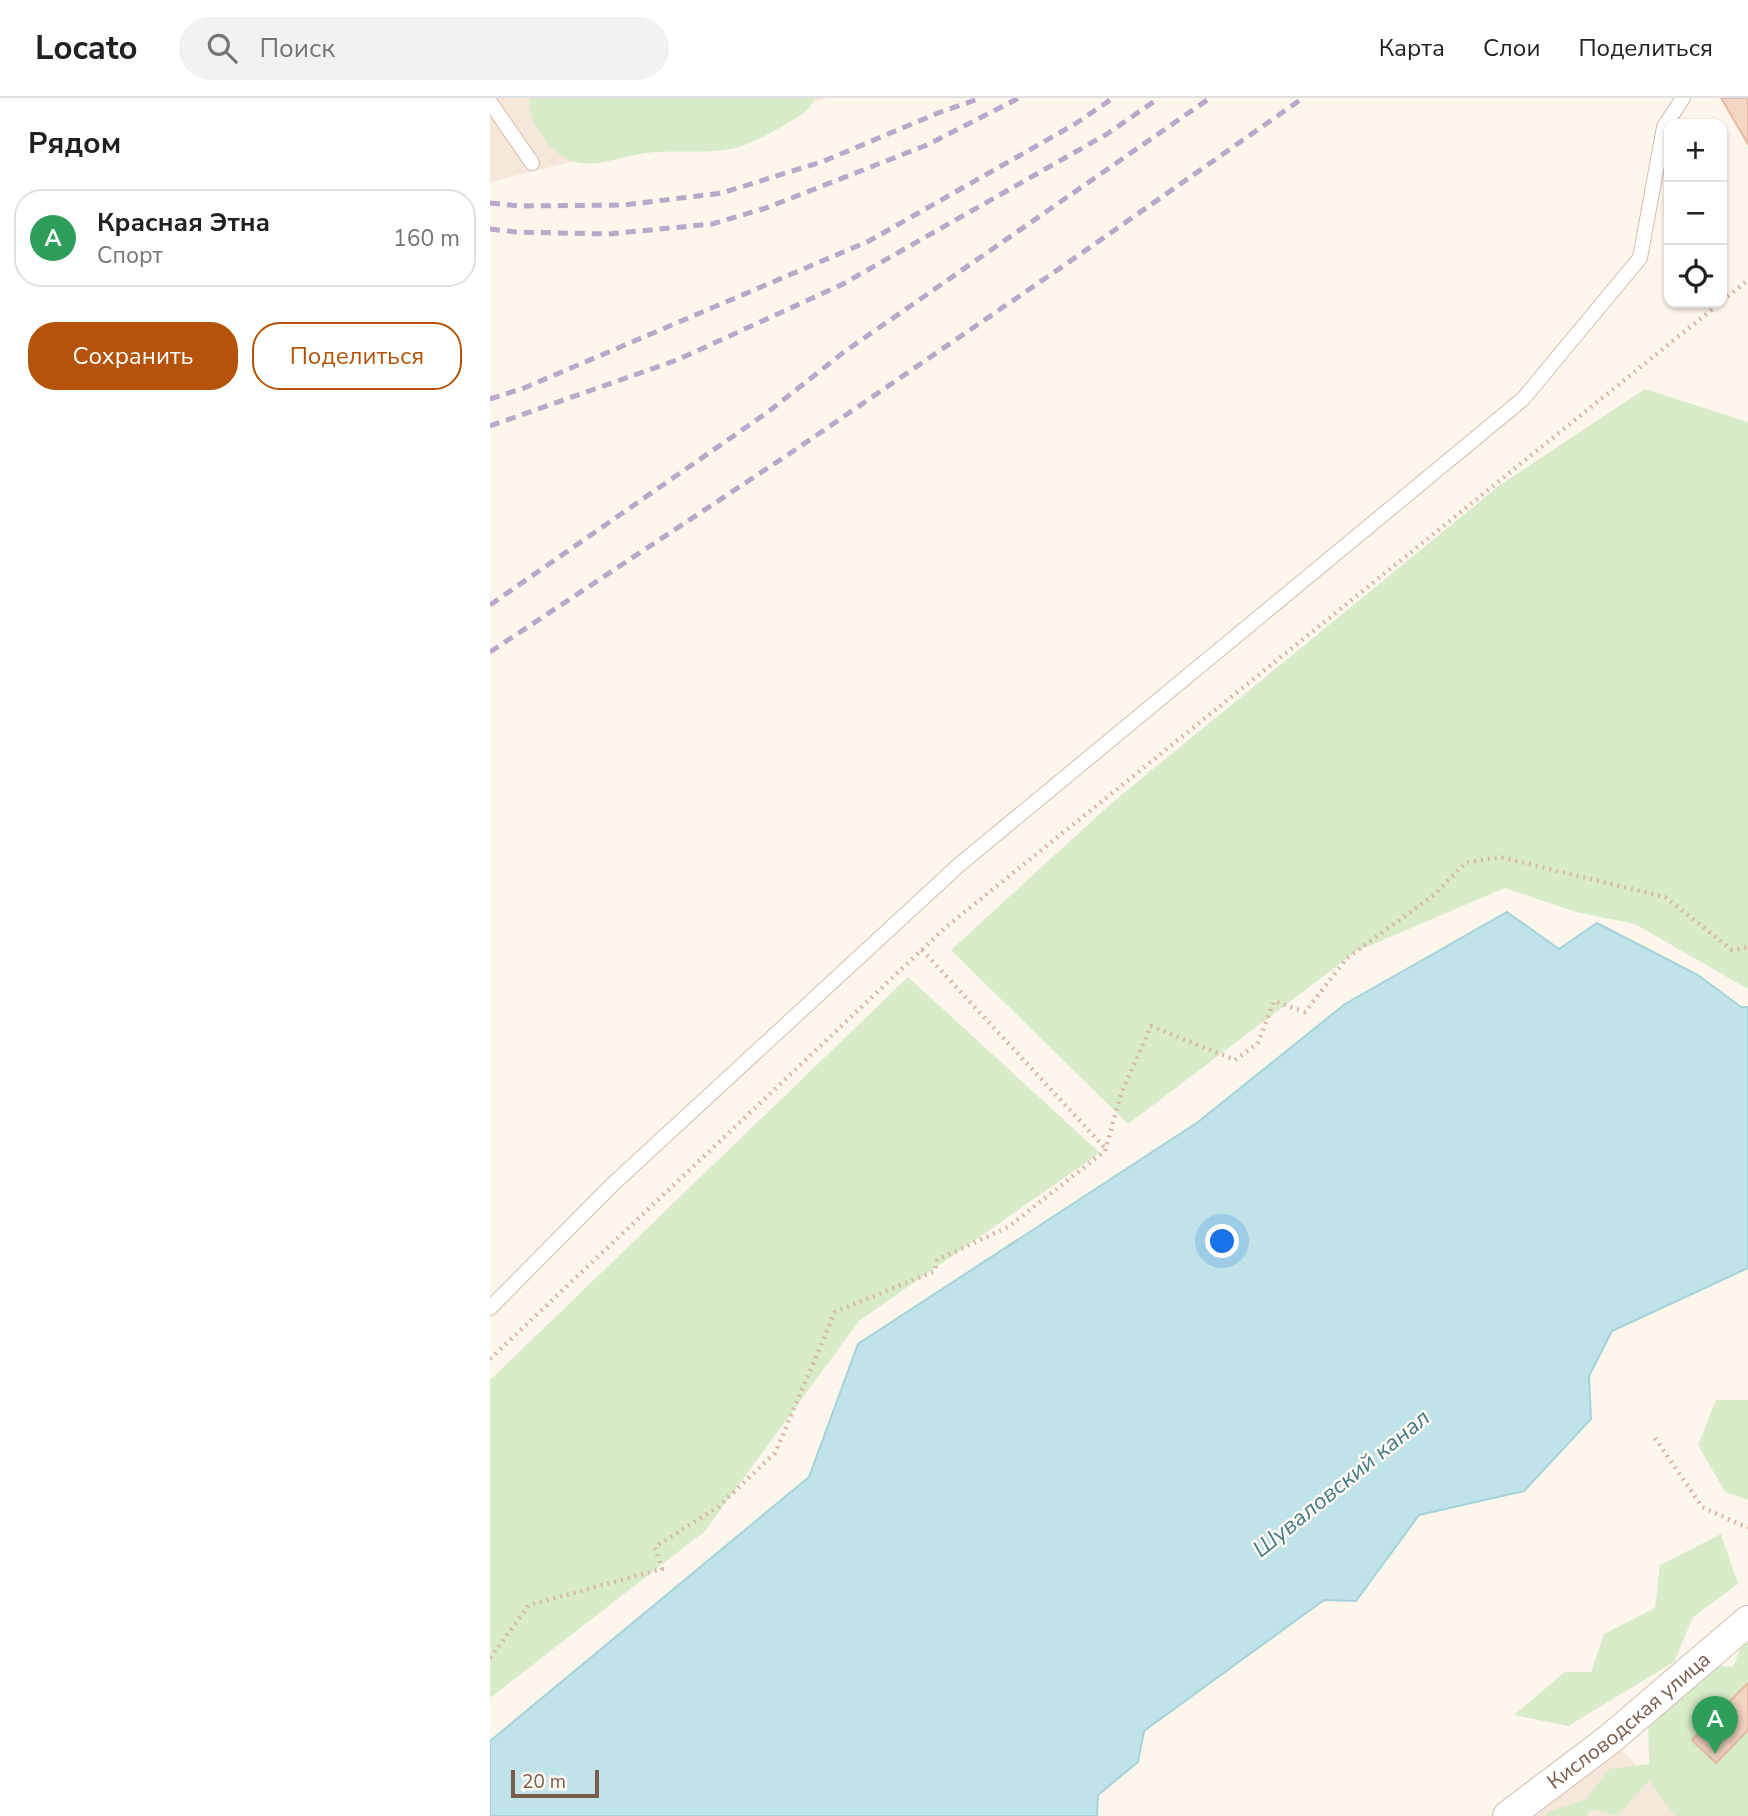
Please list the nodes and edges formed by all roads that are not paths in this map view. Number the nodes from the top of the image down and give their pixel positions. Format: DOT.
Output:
graph roads {
  1 [pos="1683,98"];
  2 [pos="490,102"];
  3 [pos="532,163"];
  4 [pos="490,1308"];
  5 [pos="1748,1620"];
  6 [pos="1508,1816"];
  1 -- 4 [label="lane"];
  2 -- 3 [label="lane"];
  5 -- 6 [label="street, Кисловодская улица"];
}
